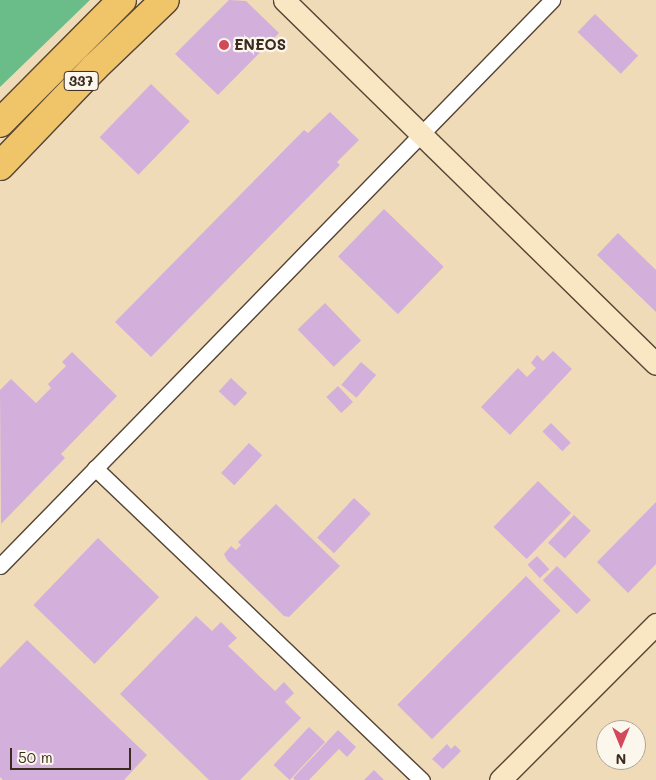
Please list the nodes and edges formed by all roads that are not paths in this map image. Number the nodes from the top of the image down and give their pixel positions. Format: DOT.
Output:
graph roads {
  1 [pos="122,0"];
  2 [pos="165,0"];
  3 [pos="284,0"];
  4 [pos="552,0"];
  5 [pos="0,123"];
  6 [pos="423,136"];
  7 [pos="0,166"];
  8 [pos="656,364"];
  9 [pos="95,468"];
  10 [pos="0,566"];
  11 [pos="656,624"];
  12 [pos="422,780"];
  13 [pos="500,780"];
  1 -- 5 [label="highway, 337"];
  2 -- 7 [label="highway, 337"];
  3 -- 6 [label="street"];
  4 -- 6 [label="street"];
  6 -- 8 [label="street"];
  6 -- 9 [label="street"];
  9 -- 10 [label="street"];
  9 -- 12 [label="street"];
  11 -- 13 [label="street"];
}
